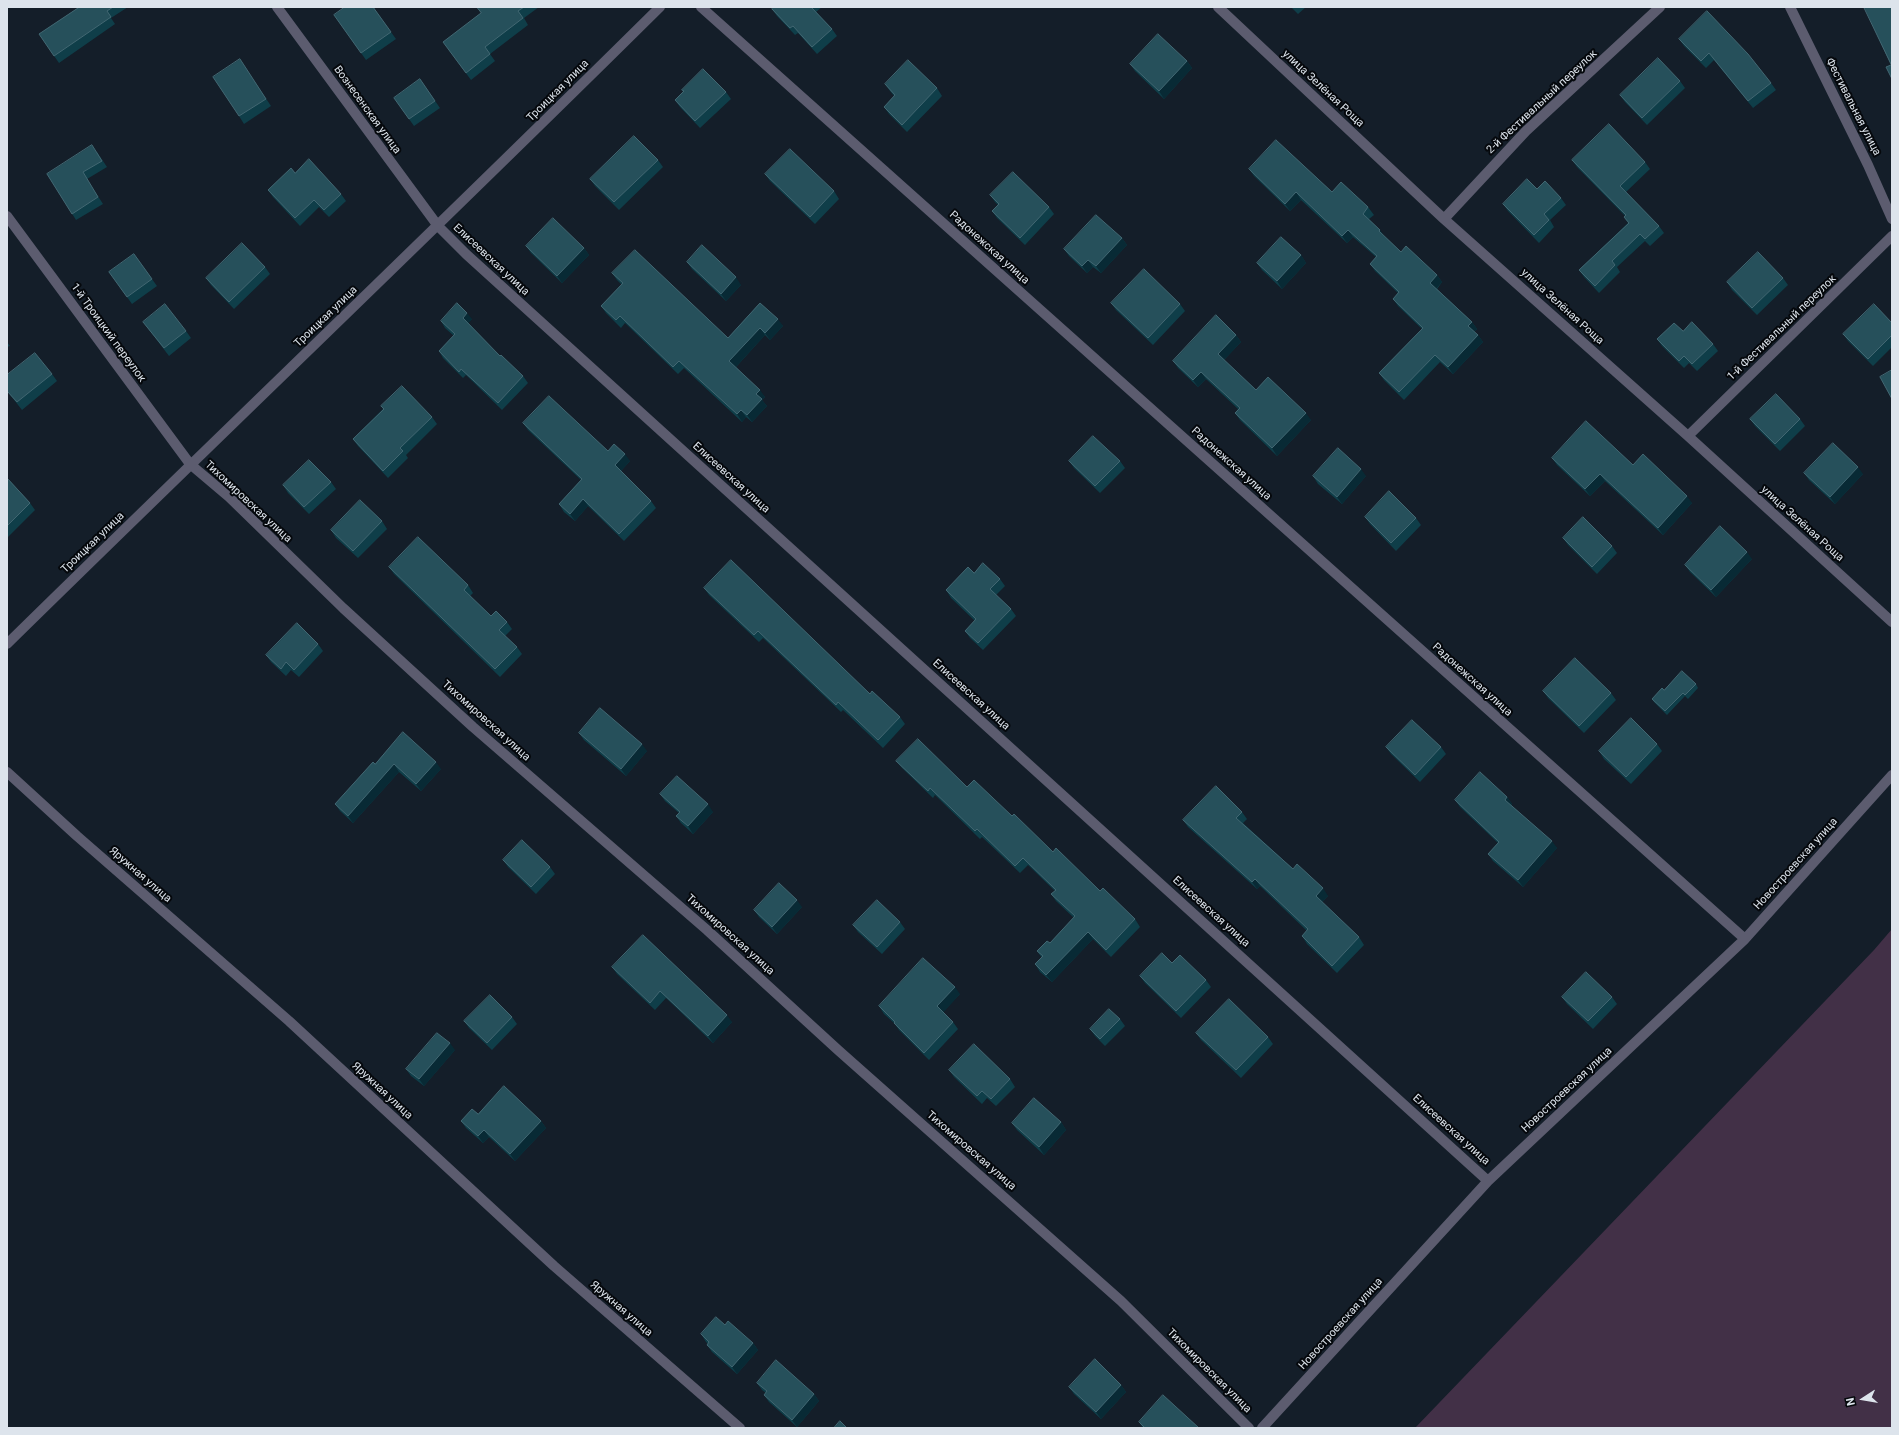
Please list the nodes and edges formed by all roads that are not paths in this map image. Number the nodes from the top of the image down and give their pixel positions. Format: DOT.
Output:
graph roads {
  1 [pos="278,7"];
  2 [pos="660,7"];
  3 [pos="701,7"];
  4 [pos="1218,7"];
  5 [pos="1660,7"];
  6 [pos="1790,7"];
  7 [pos="7,216"];
  8 [pos="1444,219"];
  9 [pos="1892,219"];
  10 [pos="438,226"];
  11 [pos="1892,236"];
  12 [pos="1688,436"];
  13 [pos="190,464"];
  14 [pos="1892,622"];
  15 [pos="7,644"];
  16 [pos="7,772"];
  17 [pos="1892,775"];
  18 [pos="1745,939"];
  19 [pos="1488,1181"];
  20 [pos="740,1428"];
  21 [pos="1249,1428"];
  22 [pos="1262,1428"];
  1 -- 10 [label="street, Вознесенская улица"];
  2 -- 10 [label="street, Троицкая улица"];
  3 -- 18 [label="street, Радонежская улица"];
  4 -- 8 [label="street, улица Зелёная Роща"];
  5 -- 8 [label="street, 2-й Фестивальный переулок"];
  6 -- 9 [label="street, Фестивальная улица"];
  7 -- 13 [label="street, 1-й Троицкий переулок"];
  8 -- 12 [label="street, улица Зелёная Роща"];
  10 -- 13 [label="street, Троицкая улица"];
  10 -- 19 [label="street, Елисеевская улица"];
  11 -- 12 [label="street, 1-й Фестивальный переулок"];
  12 -- 14 [label="street, улица Зелёная Роща"];
  13 -- 15 [label="street, Троицкая улица"];
  13 -- 21 [label="street, Тихомировская улица"];
  16 -- 20 [label="street, Яружная улица"];
  17 -- 18 [label="street, Новостроевская улица"];
  18 -- 19 [label="street, Новостроевская улица"];
  19 -- 22 [label="street, Новостроевская улица"];
}
